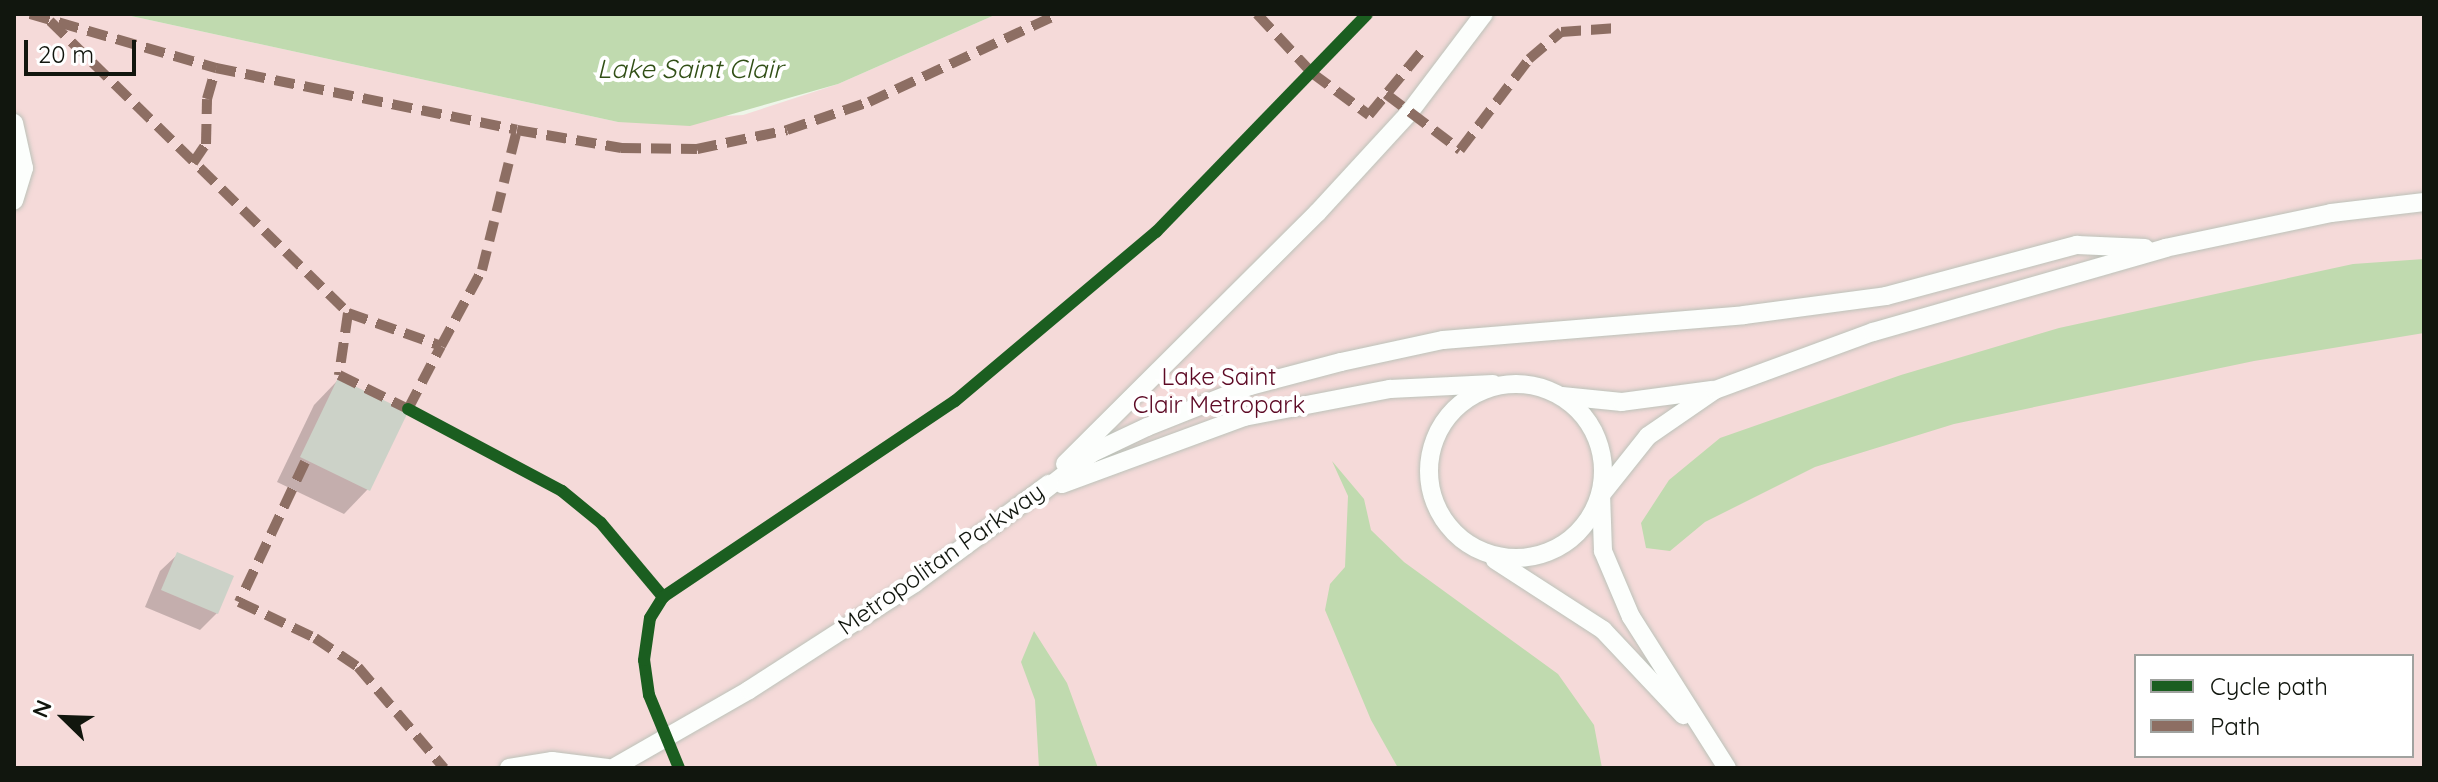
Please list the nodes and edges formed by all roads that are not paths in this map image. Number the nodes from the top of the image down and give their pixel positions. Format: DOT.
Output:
graph roads {
  1 [pos="1484,14"];
  2 [pos="14,123"];
  3 [pos="14,201"];
  4 [pos="2424,202"];
  5 [pos="2165,248"];
  6 [pos="1507,384"];
  7 [pos="1715,390"];
  8 [pos="1562,396"];
  9 [pos="1041,493"];
  10 [pos="1601,495"];
  11 [pos="1484,553"];
  12 [pos="1713,746"];
  13 [pos="509,768"];
  14 [pos="610,768"];
  15 [pos="1727,768"];
  1 -- 9 [label="lane, Metropolitan Parkway"];
  2 -- 3 [label="lane"];
  4 -- 5 [label="lane"];
  5 -- 7 [label="lane"];
  5 -- 9 [label="lane"];
  6 -- 8 [label="lane"];
  6 -- 9 [label="lane"];
  6 -- 11 [label="lane"];
  7 -- 8 [label="lane"];
  7 -- 10 [label="lane"];
  8 -- 10 [label="lane"];
  9 -- 14 [label="lane, Metropolitan Parkway"];
  10 -- 11 [label="lane"];
  10 -- 12 [label="lane"];
  11 -- 12 [label="lane"];
  12 -- 15 [label="lane"];
  13 -- 14 [label="lane"];
}
